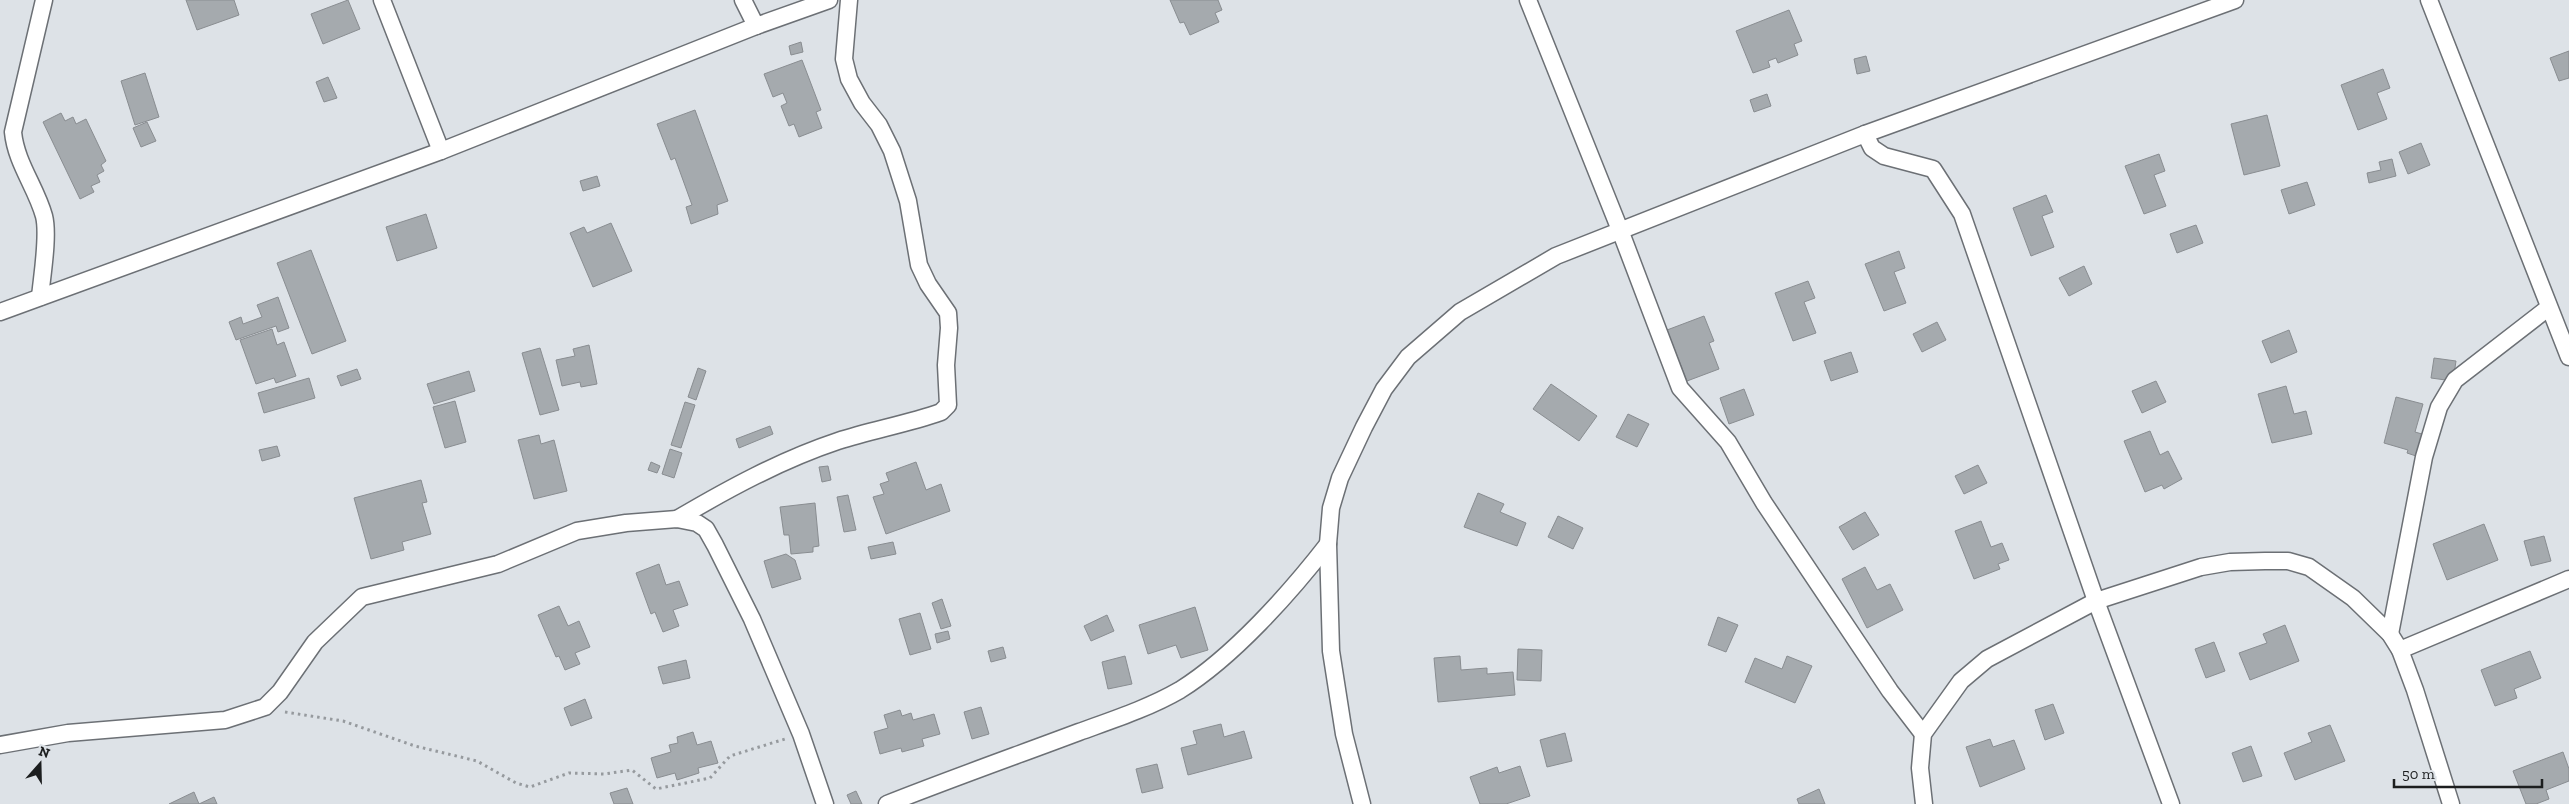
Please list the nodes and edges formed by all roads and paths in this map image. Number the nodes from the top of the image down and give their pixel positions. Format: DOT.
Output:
graph roads {
  1 [pos="44,0"];
  2 [pos="382,0"];
  3 [pos="742,0"];
  4 [pos="829,0"];
  5 [pos="849,0"];
  6 [pos="1528,0"];
  7 [pos="2234,0"];
  8 [pos="2429,0"];
  9 [pos="756,26"];
  10 [pos="1865,134"];
  11 [pos="441,151"];
  12 [pos="1620,230"];
  13 [pos="40,297"];
  14 [pos="2548,308"];
  15 [pos="0,312"];
  16 [pos="2569,357"];
  17 [pos="676,519"];
  18 [pos="1328,544"];
  19 [pos="2569,579"];
  20 [pos="2096,600"];
  21 [pos="2390,634"];
  22 [pos="2400,650"];
  23 [pos="265,707"];
  24 [pos="801,734"];
  25 [pos="1923,734"];
  26 [pos="0,745"];
  27 [pos="825,804"];
  28 [pos="887,804"];
  29 [pos="1362,804"];
  30 [pos="1924,804"];
  31 [pos="2170,804"];
  32 [pos="2451,804"];
  1 -- 13 [label="street"];
  2 -- 11 [label="street"];
  3 -- 9 [label="street"];
  4 -- 9 [label="street"];
  5 -- 17 [label="street"];
  6 -- 12 [label="street"];
  7 -- 10 [label="street"];
  8 -- 14 [label="street"];
  9 -- 11 [label="street"];
  10 -- 12 [label="street"];
  10 -- 20 [label="street"];
  11 -- 13 [label="street"];
  12 -- 18 [label="street"];
  12 -- 25 [label="street"];
  13 -- 15 [label="street"];
  14 -- 16 [label="street"];
  14 -- 21 [label="street"];
  17 -- 23 [label="street"];
  17 -- 24 [label="street"];
  18 -- 28 [label="street"];
  18 -- 29 [label="street"];
  19 -- 22 [label="street"];
  20 -- 21 [label="street"];
  20 -- 25 [label="street"];
  20 -- 31 [label="street"];
  21 -- 22 [label="street"];
  22 -- 32 [label="street"];
  23 -- 24 [label="path"];
  23 -- 26 [label="street"];
  24 -- 27 [label="street"];
  25 -- 30 [label="street"];
}
